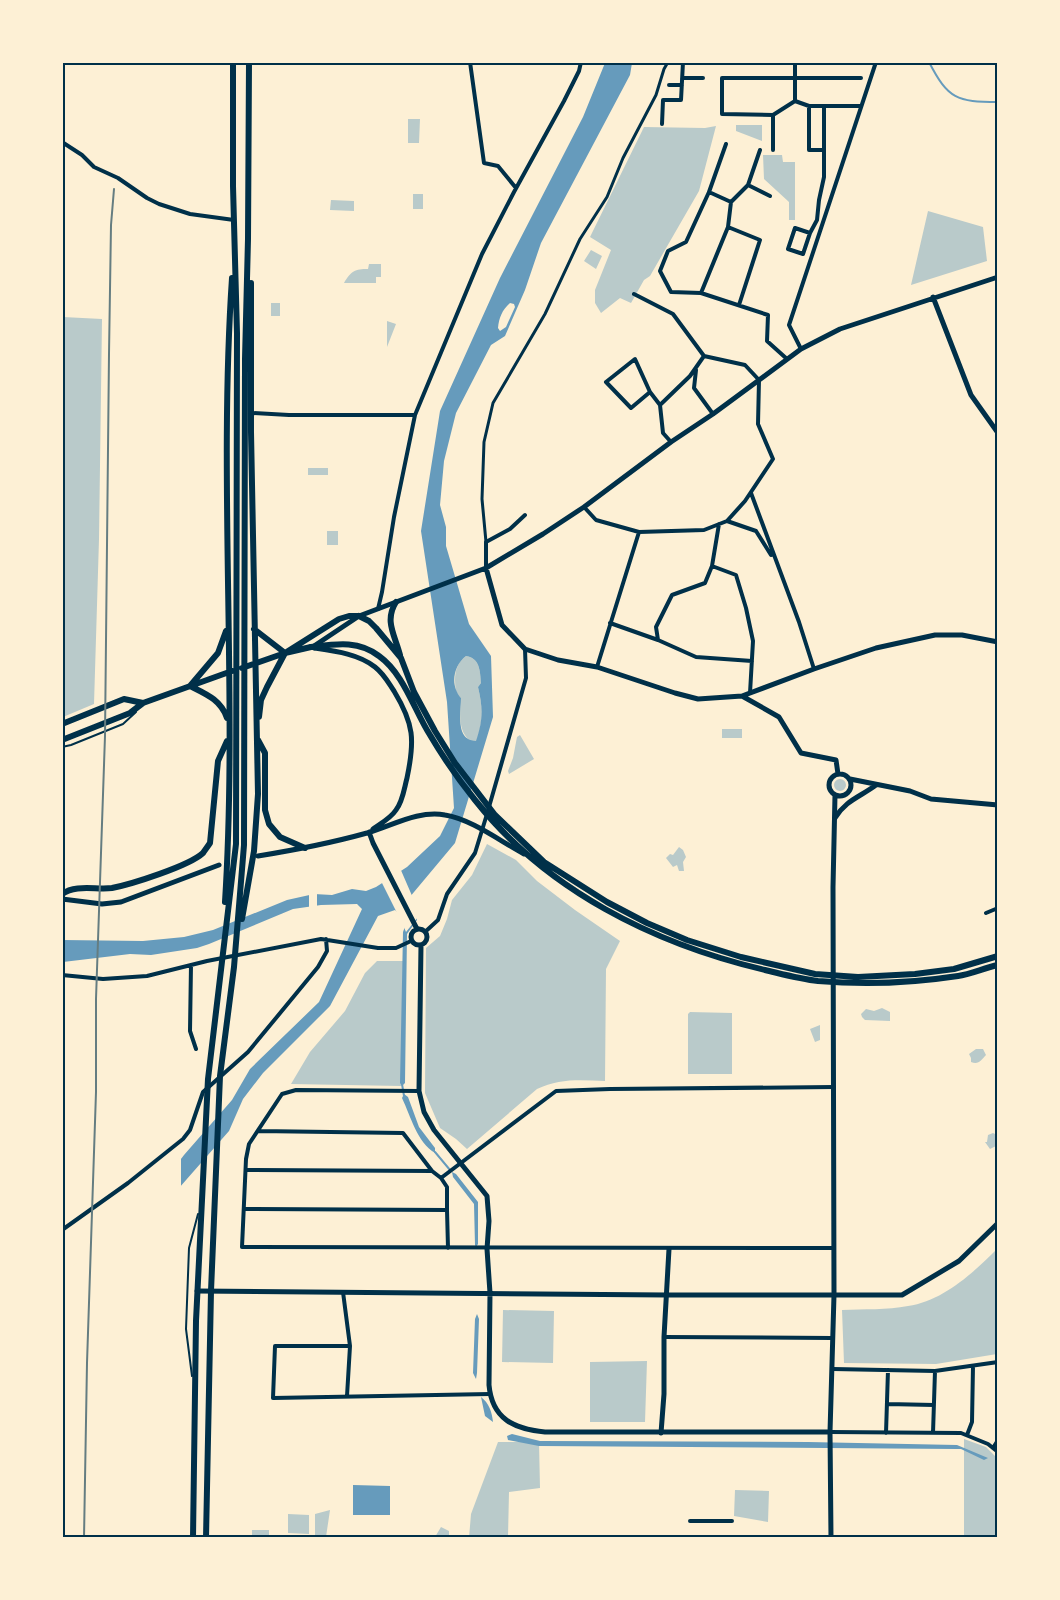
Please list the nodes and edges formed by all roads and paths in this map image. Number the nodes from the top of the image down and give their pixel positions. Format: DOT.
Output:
graph roads {
  1 [pos="233,62"];
  2 [pos="249,62"];
  3 [pos="470,62"];
  4 [pos="581,62"];
  5 [pos="668,62"];
  6 [pos="683,62"];
  7 [pos="795,62"];
  8 [pos="876,62"];
  9 [pos="682,78"];
  10 [pos="702,78"];
  11 [pos="794,78"];
  12 [pos="861,78"];
  13 [pos="682,84"];
  14 [pos="669,85"];
  15 [pos="795,102"];
  16 [pos="809,106"];
  17 [pos="824,106"];
  18 [pos="862,106"];
  19 [pos="773,115"];
  20 [pos="662,124"];
  21 [pos="62,142"];
  22 [pos="726,144"];
  23 [pos="760,150"];
  24 [pos="773,150"];
  25 [pos="824,150"];
  26 [pos="748,185"];
  27 [pos="516,188"];
  28 [pos="708,192"];
  29 [pos="770,196"];
  30 [pos="731,202"];
  31 [pos="234,220"];
  32 [pos="728,227"];
  33 [pos="810,233"];
  34 [pos="235,238"];
  35 [pos="248,239"];
  36 [pos="998,277"];
  37 [pos="701,293"];
  38 [pos="634,294"];
  39 [pos="934,297"];
  40 [pos="739,306"];
  41 [pos="801,349"];
  42 [pos="704,356"];
  43 [pos="787,359"];
  44 [pos="696,368"];
  45 [pos="759,380"];
  46 [pos="650,392"];
  47 [pos="660,405"];
  48 [pos="252,413"];
  49 [pos="713,414"];
  50 [pos="415,415"];
  51 [pos="998,433"];
  52 [pos="671,442"];
  53 [pos="751,493"];
  54 [pos="584,507"];
  55 [pos="525,515"];
  56 [pos="726,521"];
  57 [pos="719,524"];
  58 [pos="639,532"];
  59 [pos="486,542"];
  60 [pos="775,561"];
  61 [pos="712,566"];
  62 [pos="486,568"];
  63 [pos="398,602"];
  64 [pos="378,609"];
  65 [pos="359,616"];
  66 [pos="228,622"];
  67 [pos="610,623"];
  68 [pos="254,629"];
  69 [pos="658,640"];
  70 [pos="998,642"];
  71 [pos="311,647"];
  72 [pos="525,649"];
  73 [pos="285,653"];
  74 [pos="400,658"];
  75 [pos="752,661"];
  76 [pos="255,663"];
  77 [pos="596,667"];
  78 [pos="814,668"];
  79 [pos="229,673"];
  80 [pos="190,686"];
  81 [pos="750,693"];
  82 [pos="411,694"];
  83 [pos="742,696"];
  84 [pos="143,703"];
  85 [pos="256,709"];
  86 [pos="229,714"];
  87 [pos="62,724"];
  88 [pos="229,724"];
  89 [pos="257,735"];
  90 [pos="229,738"];
  91 [pos="62,740"];
  92 [pos="62,747"];
  93 [pos="838,774"];
  94 [pos="850,780"];
  95 [pos="876,785"];
  96 [pos="835,795"];
  97 [pos="998,805"];
  98 [pos="834,819"];
  99 [pos="501,825"];
  100 [pos="369,832"];
  101 [pos="305,848"];
  102 [pos="258,856"];
  103 [pos="529,856"];
  104 [pos="219,866"];
  105 [pos="62,894"];
  106 [pos="62,899"];
  107 [pos="998,908"];
  108 [pos="986,913"];
  109 [pos="417,929"];
  110 [pos="426,932"];
  111 [pos="326,939"];
  112 [pos="409,943"];
  113 [pos="420,945"];
  114 [pos="998,956"];
  115 [pos="191,965"];
  116 [pos="998,965"];
  117 [pos="234,967"];
  118 [pos="220,971"];
  119 [pos="62,975"];
  120 [pos="816,977"];
  121 [pos="858,980"];
  122 [pos="196,1049"];
  123 [pos="834,1087"];
  124 [pos="419,1091"];
  125 [pos="258,1131"];
  126 [pos="462,1162"];
  127 [pos="246,1170"];
  128 [pos="432,1171"];
  129 [pos="442,1177"];
  130 [pos="201,1202"];
  131 [pos="244,1209"];
  132 [pos="447,1210"];
  133 [pos="998,1223"];
  134 [pos="62,1230"];
  135 [pos="448,1248"];
  136 [pos="833,1248"];
  137 [pos="487,1249"];
  138 [pos="669,1249"];
  139 [pos="197,1291"];
  140 [pos="211,1291"];
  141 [pos="342,1292"];
  142 [pos="490,1293"];
  143 [pos="666,1295"];
  144 [pos="834,1295"];
  145 [pos="664,1337"];
  146 [pos="832,1338"];
  147 [pos="350,1346"];
  148 [pos="998,1362"];
  149 [pos="973,1366"];
  150 [pos="833,1369"];
  151 [pos="888,1370"];
  152 [pos="935,1372"];
  153 [pos="490,1394"];
  154 [pos="347,1396"];
  155 [pos="196,1399"];
  156 [pos="887,1404"];
  157 [pos="934,1405"];
  158 [pos="830,1432"];
  159 [pos="662,1433"];
  160 [pos="886,1433"];
  161 [pos="933,1433"];
  162 [pos="967,1436"];
  163 [pos="998,1440"];
  164 [pos="993,1448"];
  165 [pos="998,1452"];
  166 [pos="690,1521"];
  167 [pos="732,1521"];
  168 [pos="193,1538"];
  169 [pos="206,1538"];
  170 [pos="831,1538"];
  1 -- 31 [label="main road"];
  2 -- 35 [label="main road"];
  3 -- 27 [label="street"];
  4 -- 27 [label="street"];
  5 -- 59 [label="street"];
  6 -- 9 [label="street"];
  7 -- 11 [label="street"];
  8 -- 18 [label="street"];
  9 -- 10 [label="street"];
  9 -- 13 [label="street"];
  11 -- 12 [label="street"];
  11 -- 15 [label="street"];
  11 -- 19 [label="street"];
  13 -- 14 [label="street"];
  13 -- 20 [label="street"];
  15 -- 16 [label="street"];
  15 -- 19 [label="street"];
  16 -- 17 [label="street"];
  16 -- 25 [label="street"];
  17 -- 18 [label="street"];
  17 -- 25 [label="street"];
  18 -- 41 [label="street"];
  19 -- 24 [label="street"];
  21 -- 31 [label="street"];
  22 -- 28 [label="street"];
  23 -- 26 [label="street"];
  25 -- 33 [label="street"];
  26 -- 29 [label="street"];
  26 -- 30 [label="street"];
  27 -- 50 [label="street"];
  28 -- 30 [label="street"];
  28 -- 37 [label="street"];
  30 -- 32 [label="street"];
  31 -- 34 [label="main road"];
  32 -- 37 [label="street"];
  32 -- 40 [label="street"];
  33 -- 33 [label="street"];
  34 -- 66 [label="main road"];
  34 -- 118 [label="main road"];
  35 -- 48 [label="main road"];
  35 -- 117 [label="main road"];
  36 -- 39 [label="street"];
  37 -- 40 [label="street"];
  38 -- 42 [label="street"];
  39 -- 41 [label="street"];
  39 -- 51 [label="street"];
  40 -- 43 [label="street"];
  41 -- 43 [label="street"];
  42 -- 44 [label="street"];
  42 -- 45 [label="street"];
  43 -- 45 [label="street"];
  44 -- 47 [label="street"];
  44 -- 49 [label="street"];
  45 -- 49 [label="street"];
  45 -- 53 [label="street"];
  46 -- 46 [label="street"];
  46 -- 47 [label="street"];
  47 -- 52 [label="street"];
  48 -- 50 [label="street"];
  48 -- 68 [label="main road"];
  49 -- 52 [label="street"];
  50 -- 64 [label="street"];
  52 -- 54 [label="street"];
  53 -- 56 [label="street"];
  53 -- 60 [label="street"];
  54 -- 58 [label="street"];
  54 -- 62 [label="street"];
  55 -- 59 [label="street"];
  56 -- 57 [label="street"];
  56 -- 60 [label="street"];
  57 -- 58 [label="street"];
  57 -- 61 [label="street"];
  58 -- 67 [label="street"];
  59 -- 62 [label="street"];
  60 -- 78 [label="street"];
  61 -- 69 [label="street"];
  61 -- 75 [label="street"];
  62 -- 63 [label="street"];
  62 -- 72 [label="street"];
  63 -- 64 [label="street"];
  63 -- 74 [label="main road"];
  64 -- 65 [label="street"];
  65 -- 71 [label="street"];
  65 -- 73 [label="main road"];
  65 -- 74 [label="main road"];
  66 -- 79 [label="main road"];
  66 -- 80 [label="main road"];
  67 -- 69 [label="street"];
  67 -- 77 [label="street"];
  68 -- 73 [label="main road"];
  68 -- 76 [label="main road"];
  69 -- 75 [label="street"];
  70 -- 78 [label="street"];
  71 -- 73 [label="main road"];
  71 -- 82 [label="main road"];
  71 -- 100 [label="street"];
  72 -- 77 [label="street"];
  72 -- 110 [label="street"];
  73 -- 76 [label="main road"];
  73 -- 89 [label="main road"];
  74 -- 82 [label="main road"];
  75 -- 81 [label="street"];
  76 -- 79 [label="main road"];
  76 -- 85 [label="main road"];
  77 -- 83 [label="street"];
  78 -- 81 [label="street"];
  79 -- 80 [label="main road"];
  79 -- 86 [label="main road"];
  80 -- 84 [label="main road"];
  80 -- 88 [label="main road"];
  81 -- 83 [label="street"];
  82 -- 99 [label="main road"];
  83 -- 93 [label="street"];
  84 -- 87 [label="main road"];
  84 -- 91 [label="main road"];
  84 -- 92 [label="lane"];
  85 -- 86 [label="main road"];
  85 -- 89 [label="main road"];
  86 -- 88 [label="main road"];
  88 -- 90 [label="main road"];
  89 -- 101 [label="main road"];
  89 -- 117 [label="main road"];
  90 -- 105 [label="main road"];
  90 -- 118 [label="main road"];
  93 -- 94 [label="street"];
  93 -- 96 [label="street"];
  94 -- 95 [label="street"];
  94 -- 96 [label="street"];
  95 -- 97 [label="street"];
  95 -- 98 [label="street"];
  96 -- 98 [label="street"];
  98 -- 123 [label="street"];
  99 -- 103 [label="main road"];
  99 -- 120 [label="main road"];
  100 -- 101 [label="street"];
  100 -- 103 [label="street"];
  100 -- 109 [label="street"];
  101 -- 102 [label="street"];
  103 -- 120 [label="main road"];
  104 -- 106 [label="street"];
  107 -- 108 [label="street"];
  109 -- 110 [label="street"];
  109 -- 112 [label="street"];
  110 -- 113 [label="street"];
  111 -- 112 [label="street"];
  111 -- 115 [label="street"];
  111 -- 134 [label="street"];
  112 -- 113 [label="street"];
  113 -- 124 [label="street"];
  114 -- 121 [label="main road"];
  115 -- 119 [label="street"];
  115 -- 122 [label="street"];
  116 -- 121 [label="main road"];
  117 -- 140 [label="main road"];
  118 -- 130 [label="main road"];
  120 -- 121 [label="main road"];
  123 -- 126 [label="street"];
  123 -- 136 [label="street"];
  124 -- 125 [label="street"];
  124 -- 126 [label="street"];
  125 -- 127 [label="street"];
  125 -- 128 [label="street"];
  126 -- 129 [label="street"];
  126 -- 137 [label="street"];
  127 -- 128 [label="street"];
  127 -- 131 [label="street"];
  128 -- 129 [label="street"];
  129 -- 132 [label="street"];
  130 -- 139 [label="main road"];
  130 -- 155 [label="lane"];
  131 -- 132 [label="street"];
  131 -- 135 [label="street"];
  132 -- 135 [label="street"];
  133 -- 144 [label="street"];
  135 -- 137 [label="street"];
  136 -- 138 [label="street"];
  136 -- 144 [label="street"];
  137 -- 138 [label="street"];
  137 -- 142 [label="street"];
  138 -- 143 [label="street"];
  139 -- 140 [label="street"];
  139 -- 155 [label="main road"];
  140 -- 141 [label="street"];
  140 -- 169 [label="main road"];
  141 -- 142 [label="street"];
  141 -- 147 [label="street"];
  142 -- 143 [label="street"];
  142 -- 153 [label="street"];
  143 -- 144 [label="street"];
  143 -- 145 [label="street"];
  144 -- 146 [label="street"];
  145 -- 146 [label="street"];
  145 -- 159 [label="street"];
  146 -- 150 [label="street"];
  147 -- 154 [label="street"];
  147 -- 154 [label="street"];
  148 -- 149 [label="street"];
  149 -- 152 [label="street"];
  149 -- 162 [label="street"];
  150 -- 151 [label="street"];
  150 -- 158 [label="street"];
  151 -- 152 [label="street"];
  151 -- 156 [label="street"];
  152 -- 157 [label="street"];
  153 -- 154 [label="street"];
  153 -- 159 [label="street"];
  155 -- 168 [label="main road"];
  156 -- 157 [label="street"];
  156 -- 160 [label="street"];
  157 -- 161 [label="street"];
  158 -- 159 [label="street"];
  158 -- 160 [label="street"];
  158 -- 170 [label="street"];
  160 -- 161 [label="street"];
  161 -- 162 [label="street"];
  162 -- 164 [label="street"];
  163 -- 164 [label="street"];
  164 -- 165 [label="street"];
  166 -- 167 [label="street"];
}
